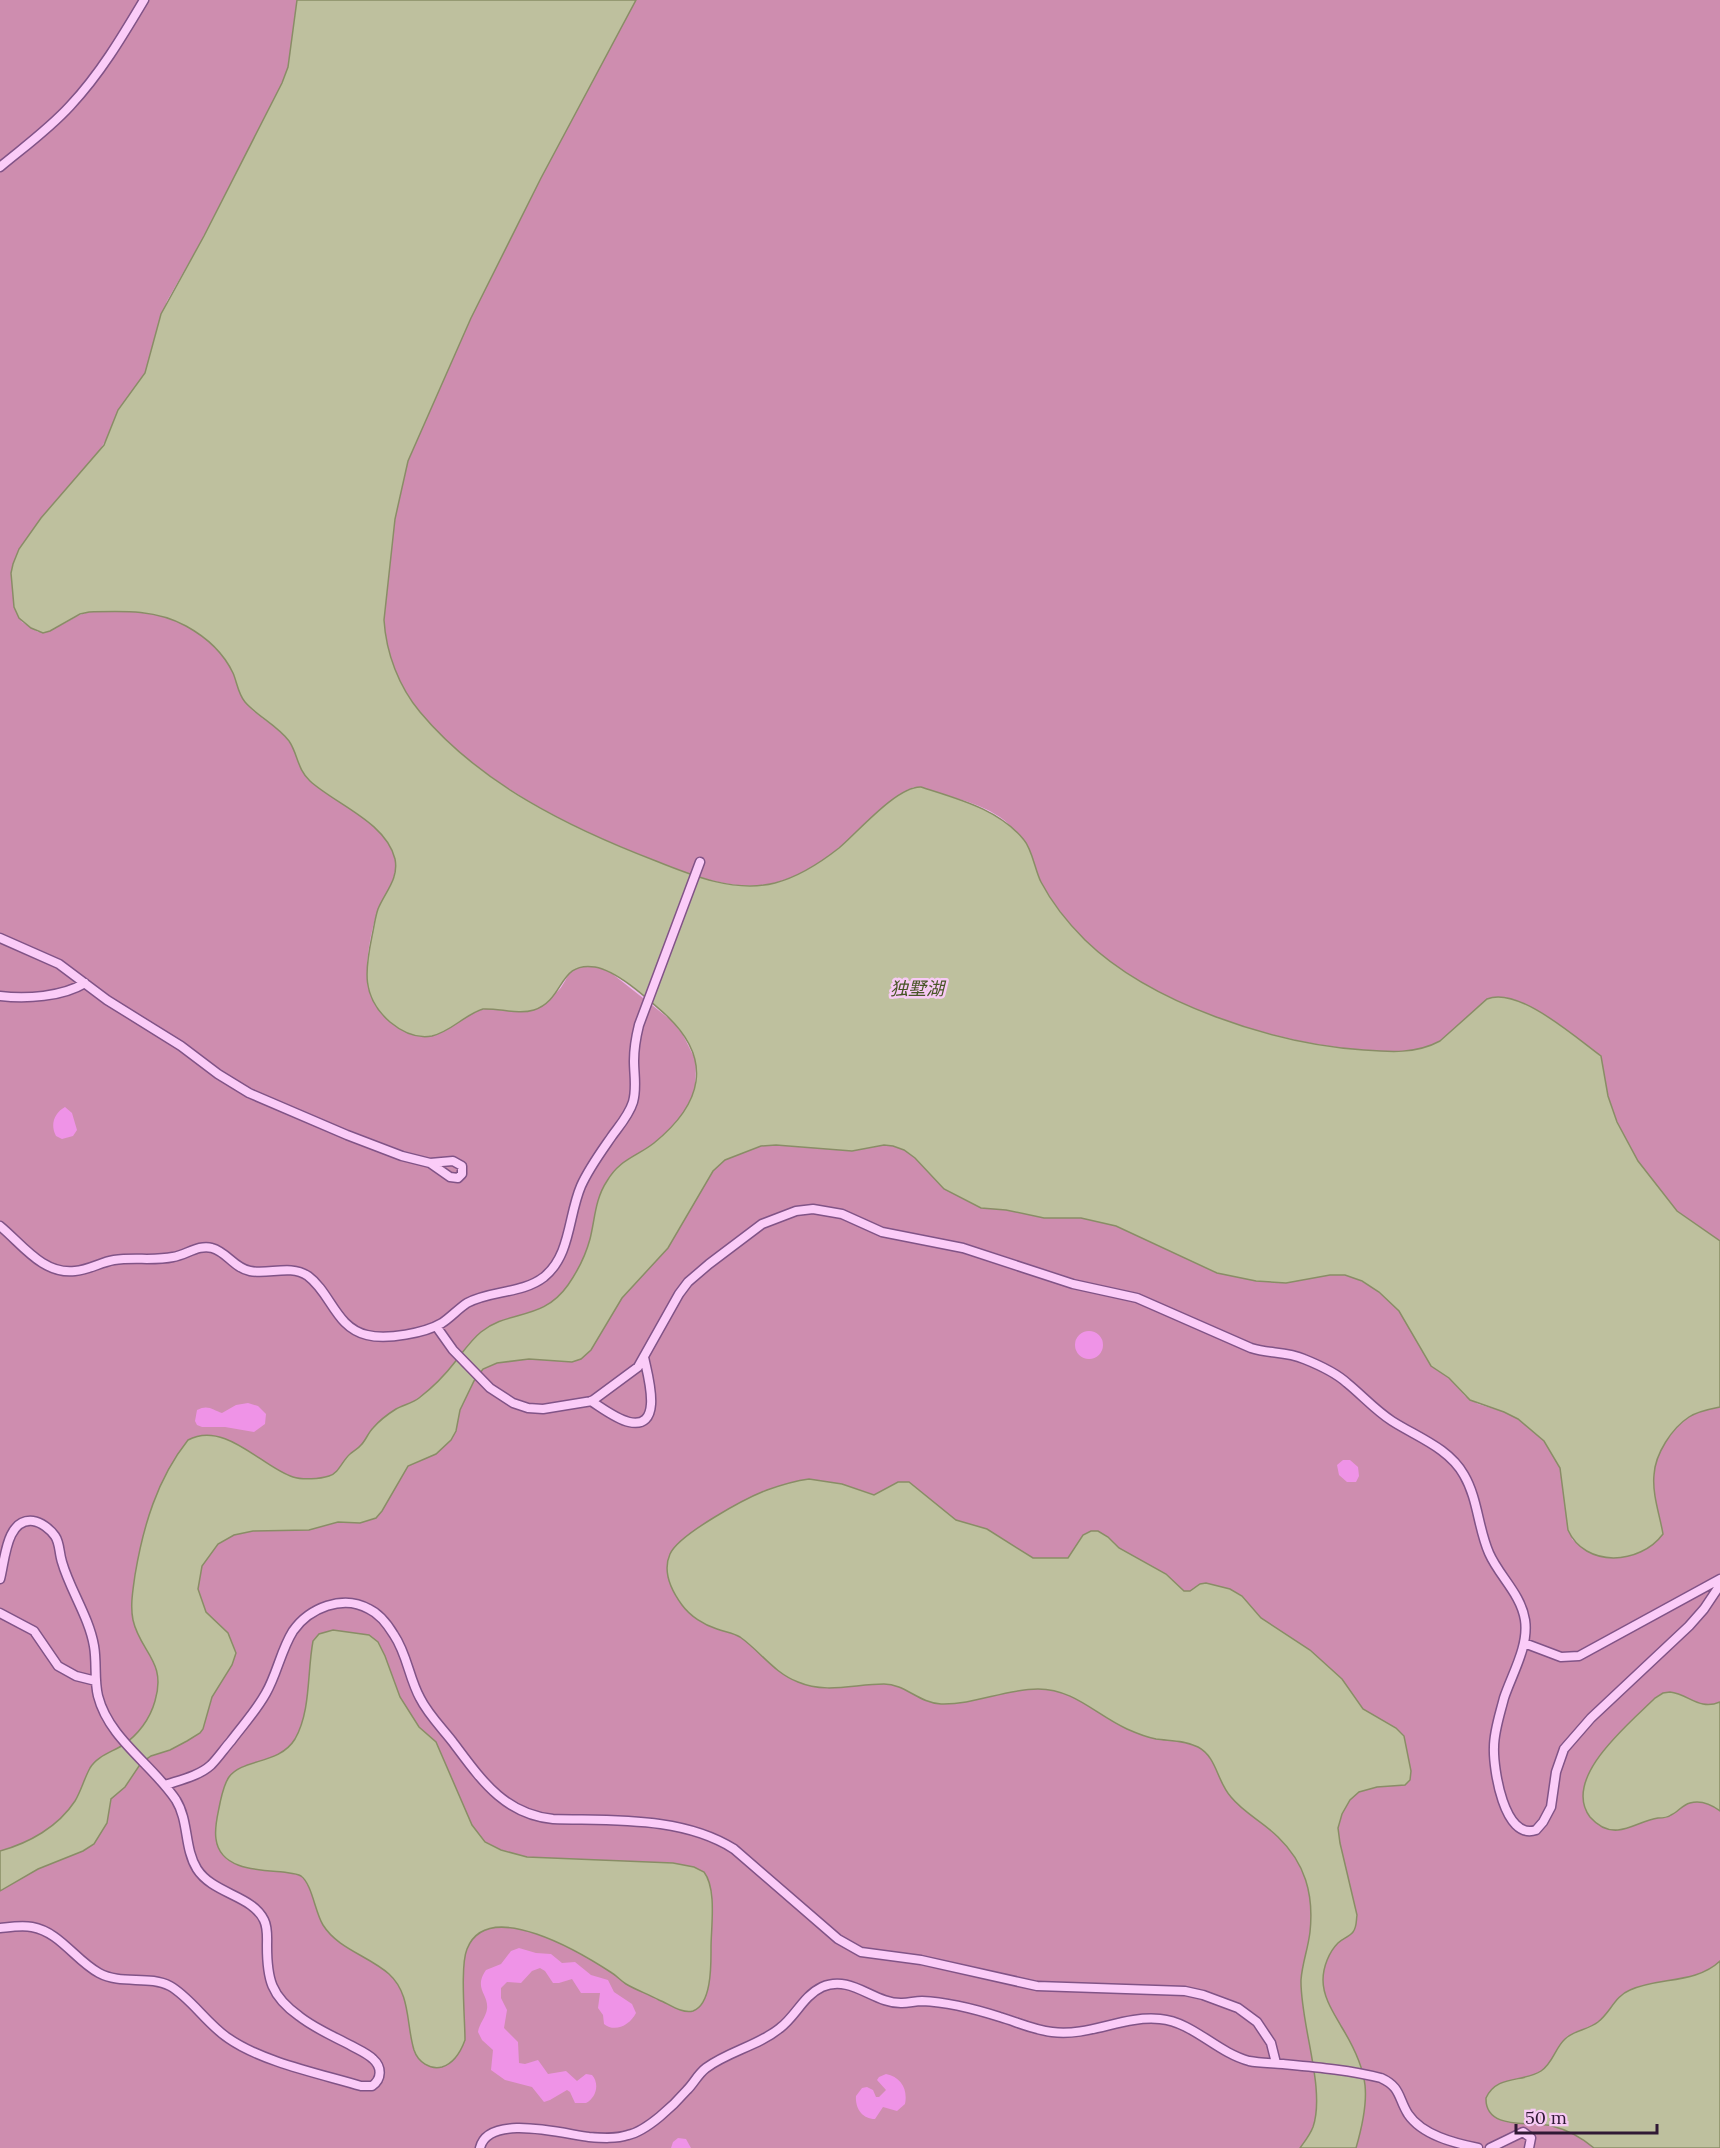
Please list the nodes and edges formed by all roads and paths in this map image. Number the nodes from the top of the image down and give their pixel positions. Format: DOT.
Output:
graph roads {
  1 [pos="144,0"];
  2 [pos="0,167"];
  3 [pos="700,862"];
  4 [pos="0,938"];
  5 [pos="85,983"];
  6 [pos="0,996"];
  7 [pos="430,1163"];
  8 [pos="0,1226"];
  9 [pos="436,1326"];
  10 [pos="644,1357"];
  11 [pos="591,1401"];
  12 [pos="0,1579"];
  13 [pos="1720,1579"];
  14 [pos="1720,1585"];
  15 [pos="0,1613"];
  16 [pos="1524,1643"];
  17 [pos="96,1681"];
  18 [pos="165,1785"];
  19 [pos="0,1928"];
  20 [pos="1276,2063"];
  21 [pos="480,2148"];
  22 [pos="1478,2148"];
  23 [pos="1490,2148"];
  24 [pos="1506,2148"];
  25 [pos="1529,2148"];
  1 -- 2 [label="lane"];
  3 -- 9 [label="lane"];
  4 -- 5 [label="lane"];
  5 -- 6 [label="lane"];
  5 -- 7 [label="lane"];
  8 -- 9 [label="lane"];
  9 -- 11 [label="lane"];
  10 -- 11 [label="lane"];
  10 -- 11 [label="lane"];
  10 -- 16 [label="lane"];
  12 -- 17 [label="lane"];
  13 -- 16 [label="lane"];
  14 -- 16 [label="lane"];
  15 -- 17 [label="lane"];
  17 -- 18 [label="lane"];
  18 -- 19 [label="lane"];
  18 -- 20 [label="lane"];
  20 -- 21 [label="lane"];
  20 -- 22 [label="lane"];
  23 -- 24 [label="lane"];
  23 -- 25 [label="lane"];
}
